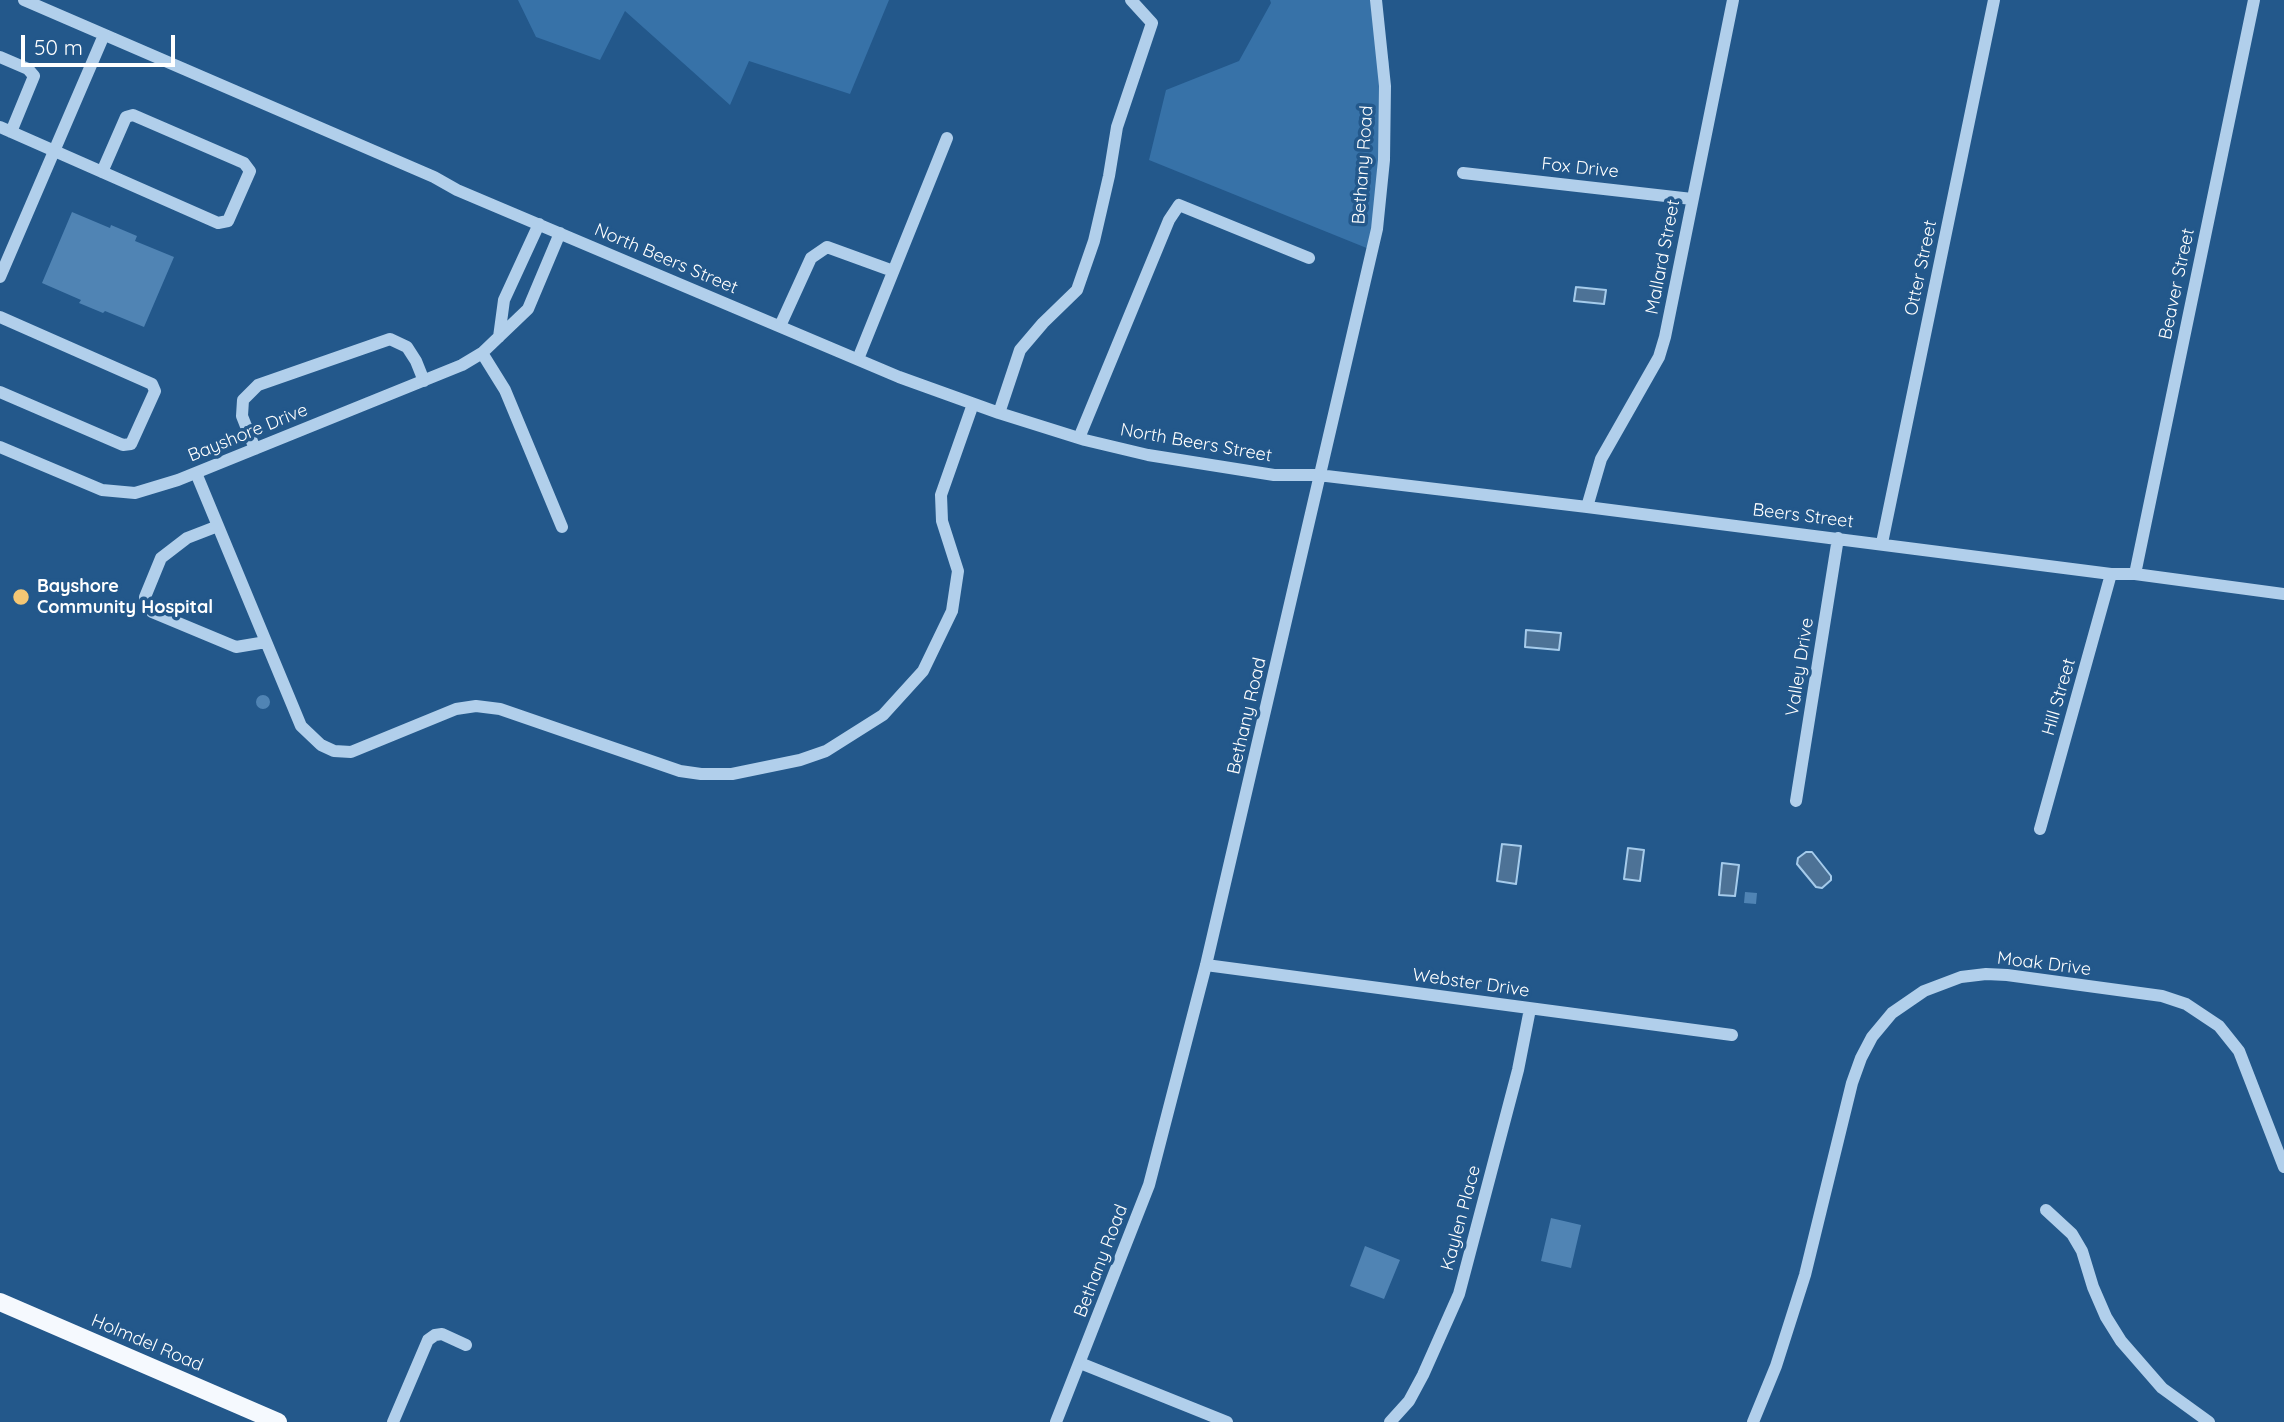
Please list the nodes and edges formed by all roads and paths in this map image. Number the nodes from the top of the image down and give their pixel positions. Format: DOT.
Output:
graph roads {
  1 [pos="24,0"];
  2 [pos="1131,0"];
  3 [pos="1376,0"];
  4 [pos="1733,0"];
  5 [pos="1994,0"];
  6 [pos="2253,0"];
  7 [pos="104,35"];
  8 [pos="0,57"];
  9 [pos="5,130"];
  10 [pos="947,138"];
  11 [pos="54,151"];
  12 [pos="102,172"];
  13 [pos="1464,173"];
  14 [pos="1692,199"];
  15 [pos="539,224"];
  16 [pos="560,233"];
  17 [pos="1309,258"];
  18 [pos="893,271"];
  19 [pos="0,277"];
  20 [pos="0,317"];
  21 [pos="780,326"];
  22 [pos="499,337"];
  23 [pos="482,353"];
  24 [pos="858,359"];
  25 [pos="424,381"];
  26 [pos="0,392"];
  27 [pos="973,404"];
  28 [pos="999,413"];
  29 [pos="1079,438"];
  30 [pos="0,447"];
  31 [pos="256,449"];
  32 [pos="196,473"];
  33 [pos="1318,475"];
  34 [pos="1587,507"];
  35 [pos="218,526"];
  36 [pos="562,527"];
  37 [pos="1838,538"];
  38 [pos="1882,543"];
  39 [pos="2111,574"];
  40 [pos="2135,574"];
  41 [pos="2284,594"];
  42 [pos="266,642"];
  43 [pos="1796,801"];
  44 [pos="2040,829"];
  45 [pos="1206,965"];
  46 [pos="1530,1009"];
  47 [pos="1732,1034"];
  48 [pos="2284,1167"];
  49 [pos="2046,1210"];
  50 [pos="0,1302"];
  51 [pos="466,1345"];
  52 [pos="1080,1363"];
  53 [pos="278,1422"];
  54 [pos="393,1422"];
  55 [pos="1056,1422"];
  56 [pos="1227,1422"];
  57 [pos="1390,1422"];
  58 [pos="1753,1422"];
  59 [pos="2208,1422"];
  1 -- 7 [label="street, North Beers Street"];
  2 -- 28 [label="street"];
  3 -- 33 [label="street, Bethany Road"];
  4 -- 14 [label="street, Mallard Street"];
  5 -- 38 [label="street, Otter Street"];
  6 -- 40 [label="street, Beaver Street"];
  7 -- 11 [label="street"];
  7 -- 15 [label="street, North Beers Street"];
  8 -- 9 [label="street"];
  9 -- 11 [label="street"];
  10 -- 18 [label="street"];
  11 -- 12 [label="street"];
  11 -- 19 [label="street"];
  12 -- 12 [label="street"];
  13 -- 14 [label="street, Fox Drive"];
  14 -- 34 [label="street, Mallard Street"];
  15 -- 16 [label="street, North Beers Street"];
  15 -- 22 [label="street"];
  16 -- 21 [label="street, North Beers Street"];
  16 -- 22 [label="street, Bayshore Drive"];
  17 -- 29 [label="street"];
  18 -- 21 [label="street"];
  18 -- 24 [label="street"];
  20 -- 26 [label="street"];
  21 -- 24 [label="street, North Beers Street"];
  22 -- 23 [label="street, Bayshore Drive"];
  23 -- 25 [label="street, Bayshore Drive"];
  23 -- 36 [label="street"];
  24 -- 27 [label="street, North Beers Street"];
  25 -- 31 [label="street, Bayshore Drive"];
  25 -- 31 [label="street"];
  27 -- 28 [label="street, North Beers Street"];
  27 -- 42 [label="street"];
  28 -- 29 [label="street, North Beers Street"];
  29 -- 33 [label="street, North Beers Street"];
  30 -- 32 [label="street, Bayshore Drive"];
  31 -- 32 [label="street, Bayshore Drive"];
  32 -- 35 [label="street"];
  33 -- 34 [label="street, Beers Street"];
  33 -- 45 [label="street, Bethany Road"];
  34 -- 37 [label="street, Beers Street"];
  35 -- 42 [label="street"];
  35 -- 42 [label="street"];
  37 -- 38 [label="street, Beers Street"];
  37 -- 43 [label="street, Valley Drive"];
  38 -- 39 [label="street, Beers Street"];
  39 -- 40 [label="street, Beers Street"];
  39 -- 44 [label="street, Hill Street"];
  40 -- 41 [label="street, Beers Street"];
  45 -- 46 [label="street, Webster Drive"];
  45 -- 52 [label="street, Bethany Road"];
  46 -- 47 [label="street, Webster Drive"];
  46 -- 57 [label="street, Kaylen Place"];
  48 -- 58 [label="street, Moak Drive"];
  49 -- 59 [label="street"];
  50 -- 53 [label="main road, Holmdel Road"];
  51 -- 54 [label="street"];
  52 -- 55 [label="street, Bethany Road"];
  52 -- 56 [label="street"];
}
